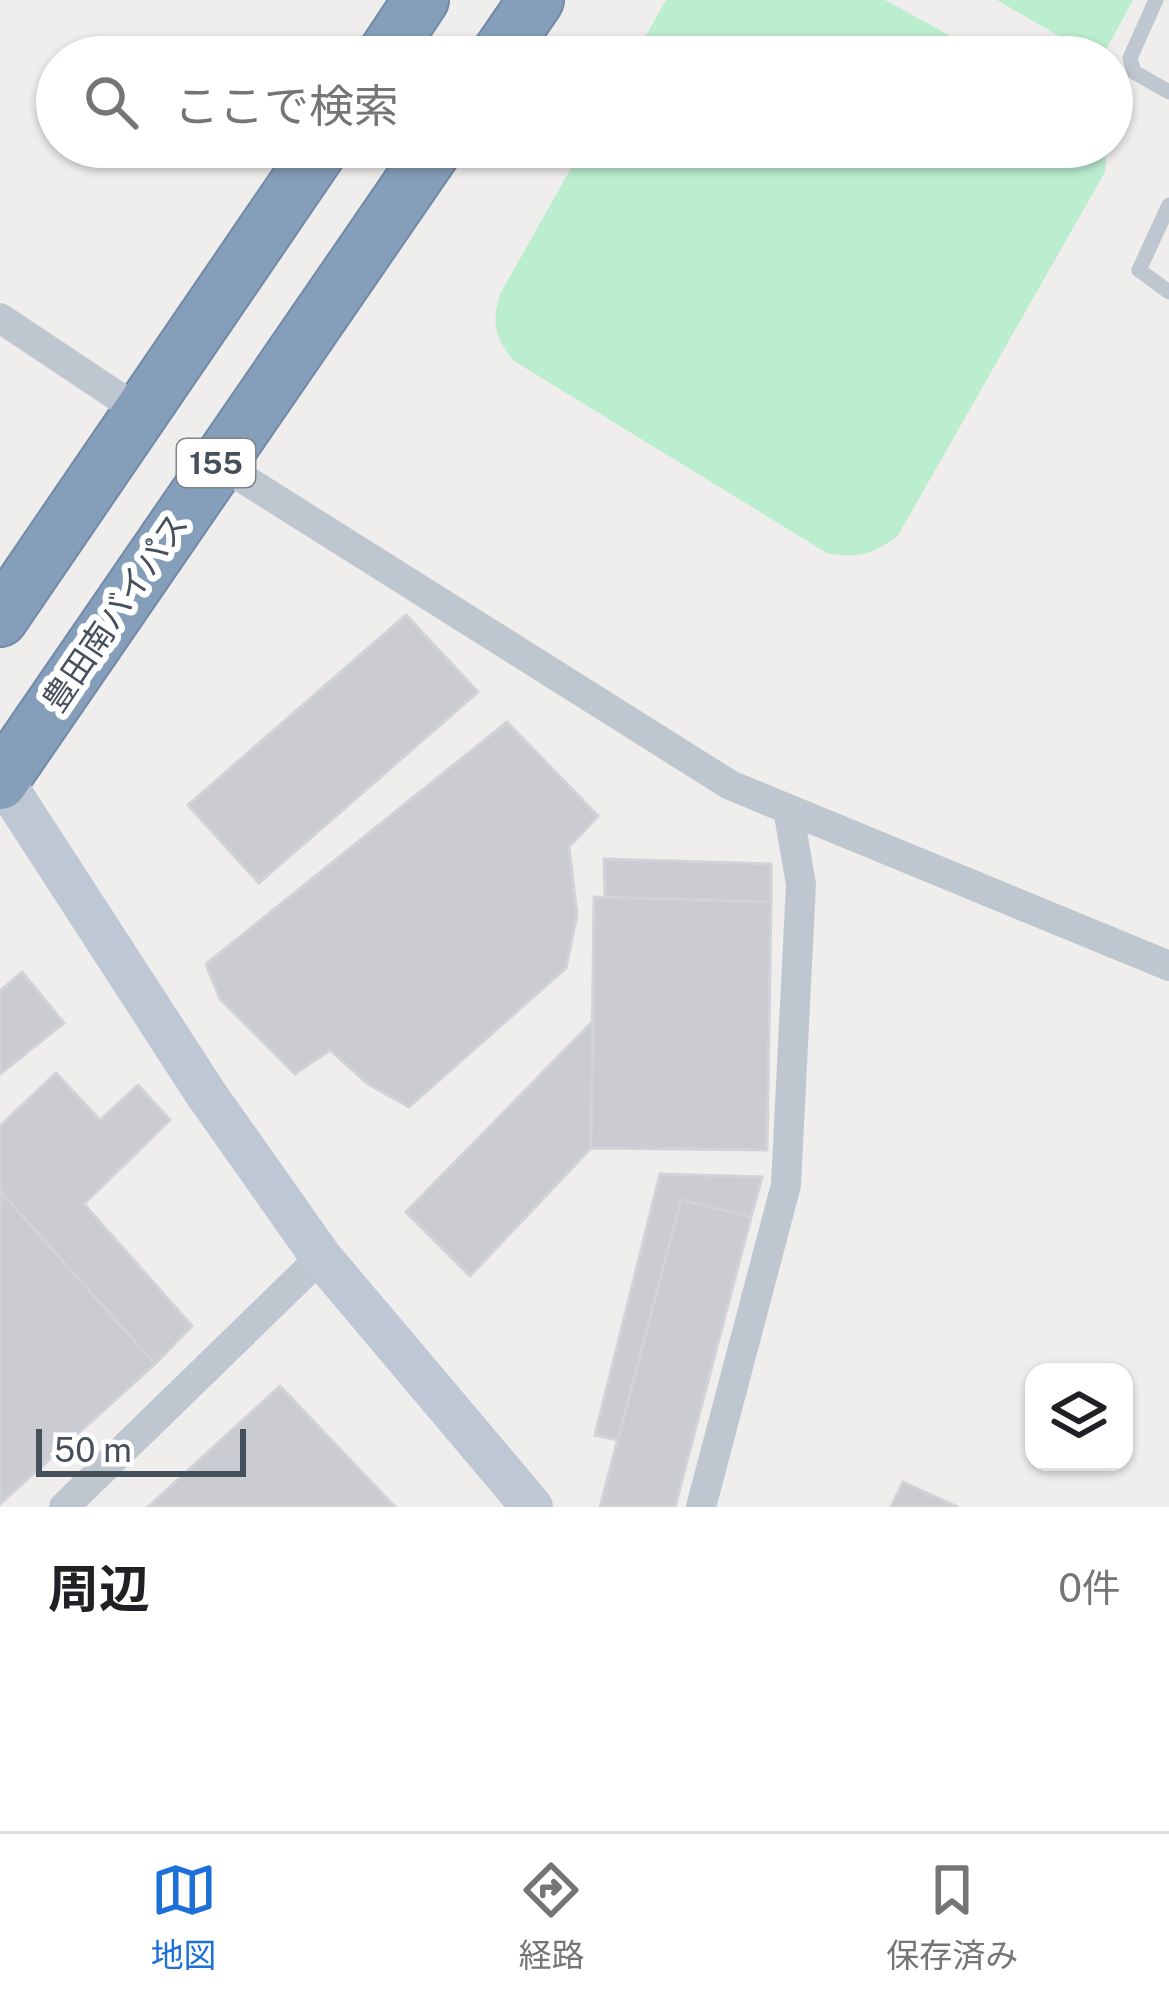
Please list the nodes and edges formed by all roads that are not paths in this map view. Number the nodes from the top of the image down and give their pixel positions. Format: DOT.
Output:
graph roads {
  1 [pos="421,0"];
  2 [pos="536,0"];
  3 [pos="1156,0"];
  4 [pos="396,36"];
  5 [pos="511,36"];
  6 [pos="1133,51"];
  7 [pos="1133,68"];
  8 [pos="1169,92"];
  9 [pos="308,168"];
  10 [pos="421,168"];
  11 [pos="1169,205"];
  12 [pos="1169,292"];
  13 [pos="0,318"];
  14 [pos="143,414"];
  15 [pos="217,462"];
  16 [pos="0,619"];
  17 [pos="1,779"];
  18 [pos="788,809"];
  19 [pos="1169,966"];
  20 [pos="321,1257"];
  21 [pos="64,1507"];
  22 [pos="532,1507"];
  23 [pos="700,1507"];
  1 -- 4 [label="highway"];
  2 -- 5 [label="highway"];
  3 -- 6 [label="lane"];
  7 -- 8 [label="lane"];
  9 -- 14 [label="highway, 155"];
  10 -- 15 [label="highway, 豊田南バイパス / 155"];
  11 -- 12 [label="lane"];
  13 -- 14 [label="street"];
  14 -- 16 [label="highway, 155"];
  15 -- 17 [label="highway, 豊田南バイパス / 155"];
  15 -- 18 [label="street"];
  17 -- 20 [label="street"];
  18 -- 19 [label="street"];
  18 -- 23 [label="street"];
  20 -- 21 [label="street"];
  20 -- 22 [label="street"];
}
